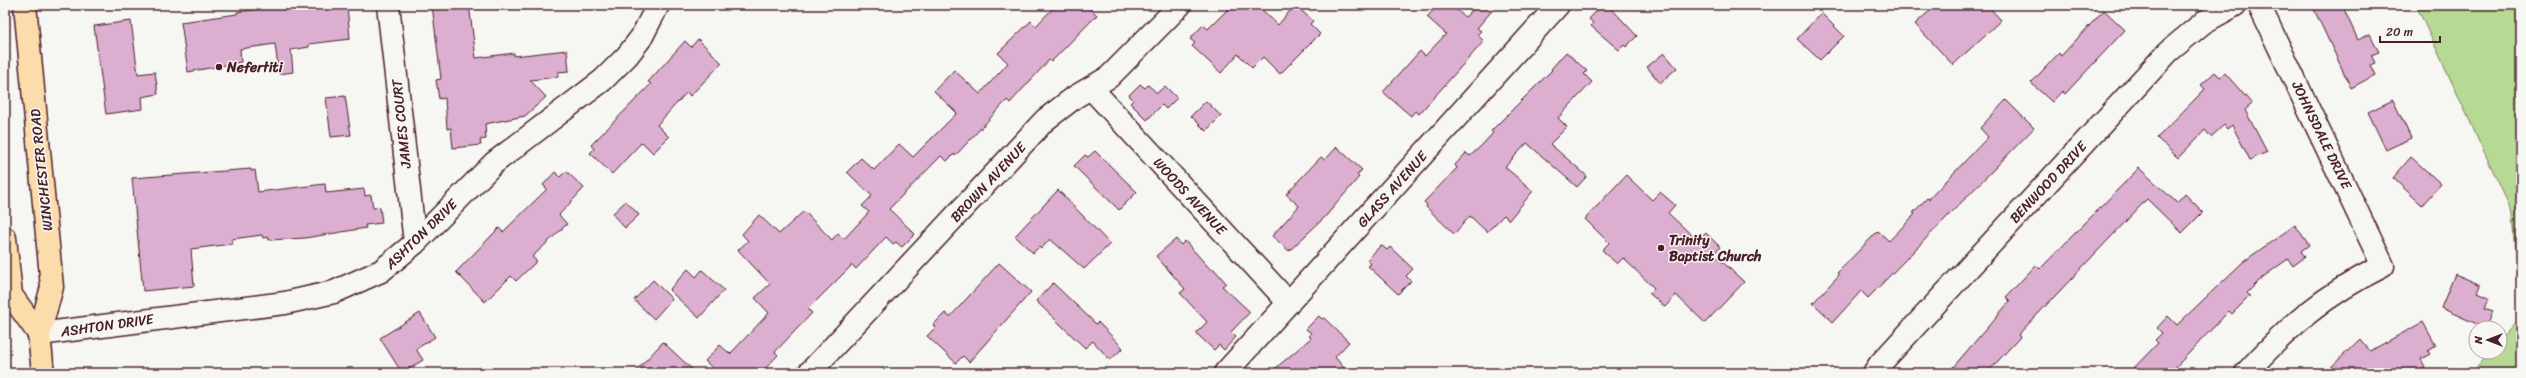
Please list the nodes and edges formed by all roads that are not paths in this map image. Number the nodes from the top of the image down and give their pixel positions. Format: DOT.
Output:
graph roads {
  1 [pos="25,5"];
  2 [pos="388,5"];
  3 [pos="658,5"];
  4 [pos="1180,5"];
  5 [pos="1558,5"];
  6 [pos="2235,5"];
  7 [pos="2259,5"];
  8 [pos="1091,88"];
  9 [pos="5,238"];
  10 [pos="415,243"];
  11 [pos="1289,303"];
  12 [pos="39,334"];
  13 [pos="43,373"];
  14 [pos="809,373"];
  15 [pos="1225,373"];
  16 [pos="1874,373"];
  17 [pos="2246,373"];
  1 -- 12 [label="main road, WINCHESTER ROAD"];
  2 -- 10 [label="street, JAMES COURT"];
  3 -- 10 [label="street, ASHTON DRIVE"];
  4 -- 8 [label="street, BROWN AVENUE"];
  5 -- 11 [label="street, GLASS AVENUE"];
  6 -- 16 [label="street, BENWOOD DRIVE"];
  7 -- 17 [label="street, JOHNSDALE DRIVE"];
  8 -- 11 [label="street, WOODS AVENUE"];
  8 -- 14 [label="street, BROWN AVENUE"];
  9 -- 12 [label="main road, WINCHESTER ROAD"];
  10 -- 12 [label="street, ASHTON DRIVE"];
  11 -- 15 [label="street, GLASS AVENUE"];
  12 -- 13 [label="main road, WINCHESTER ROAD"];
}
